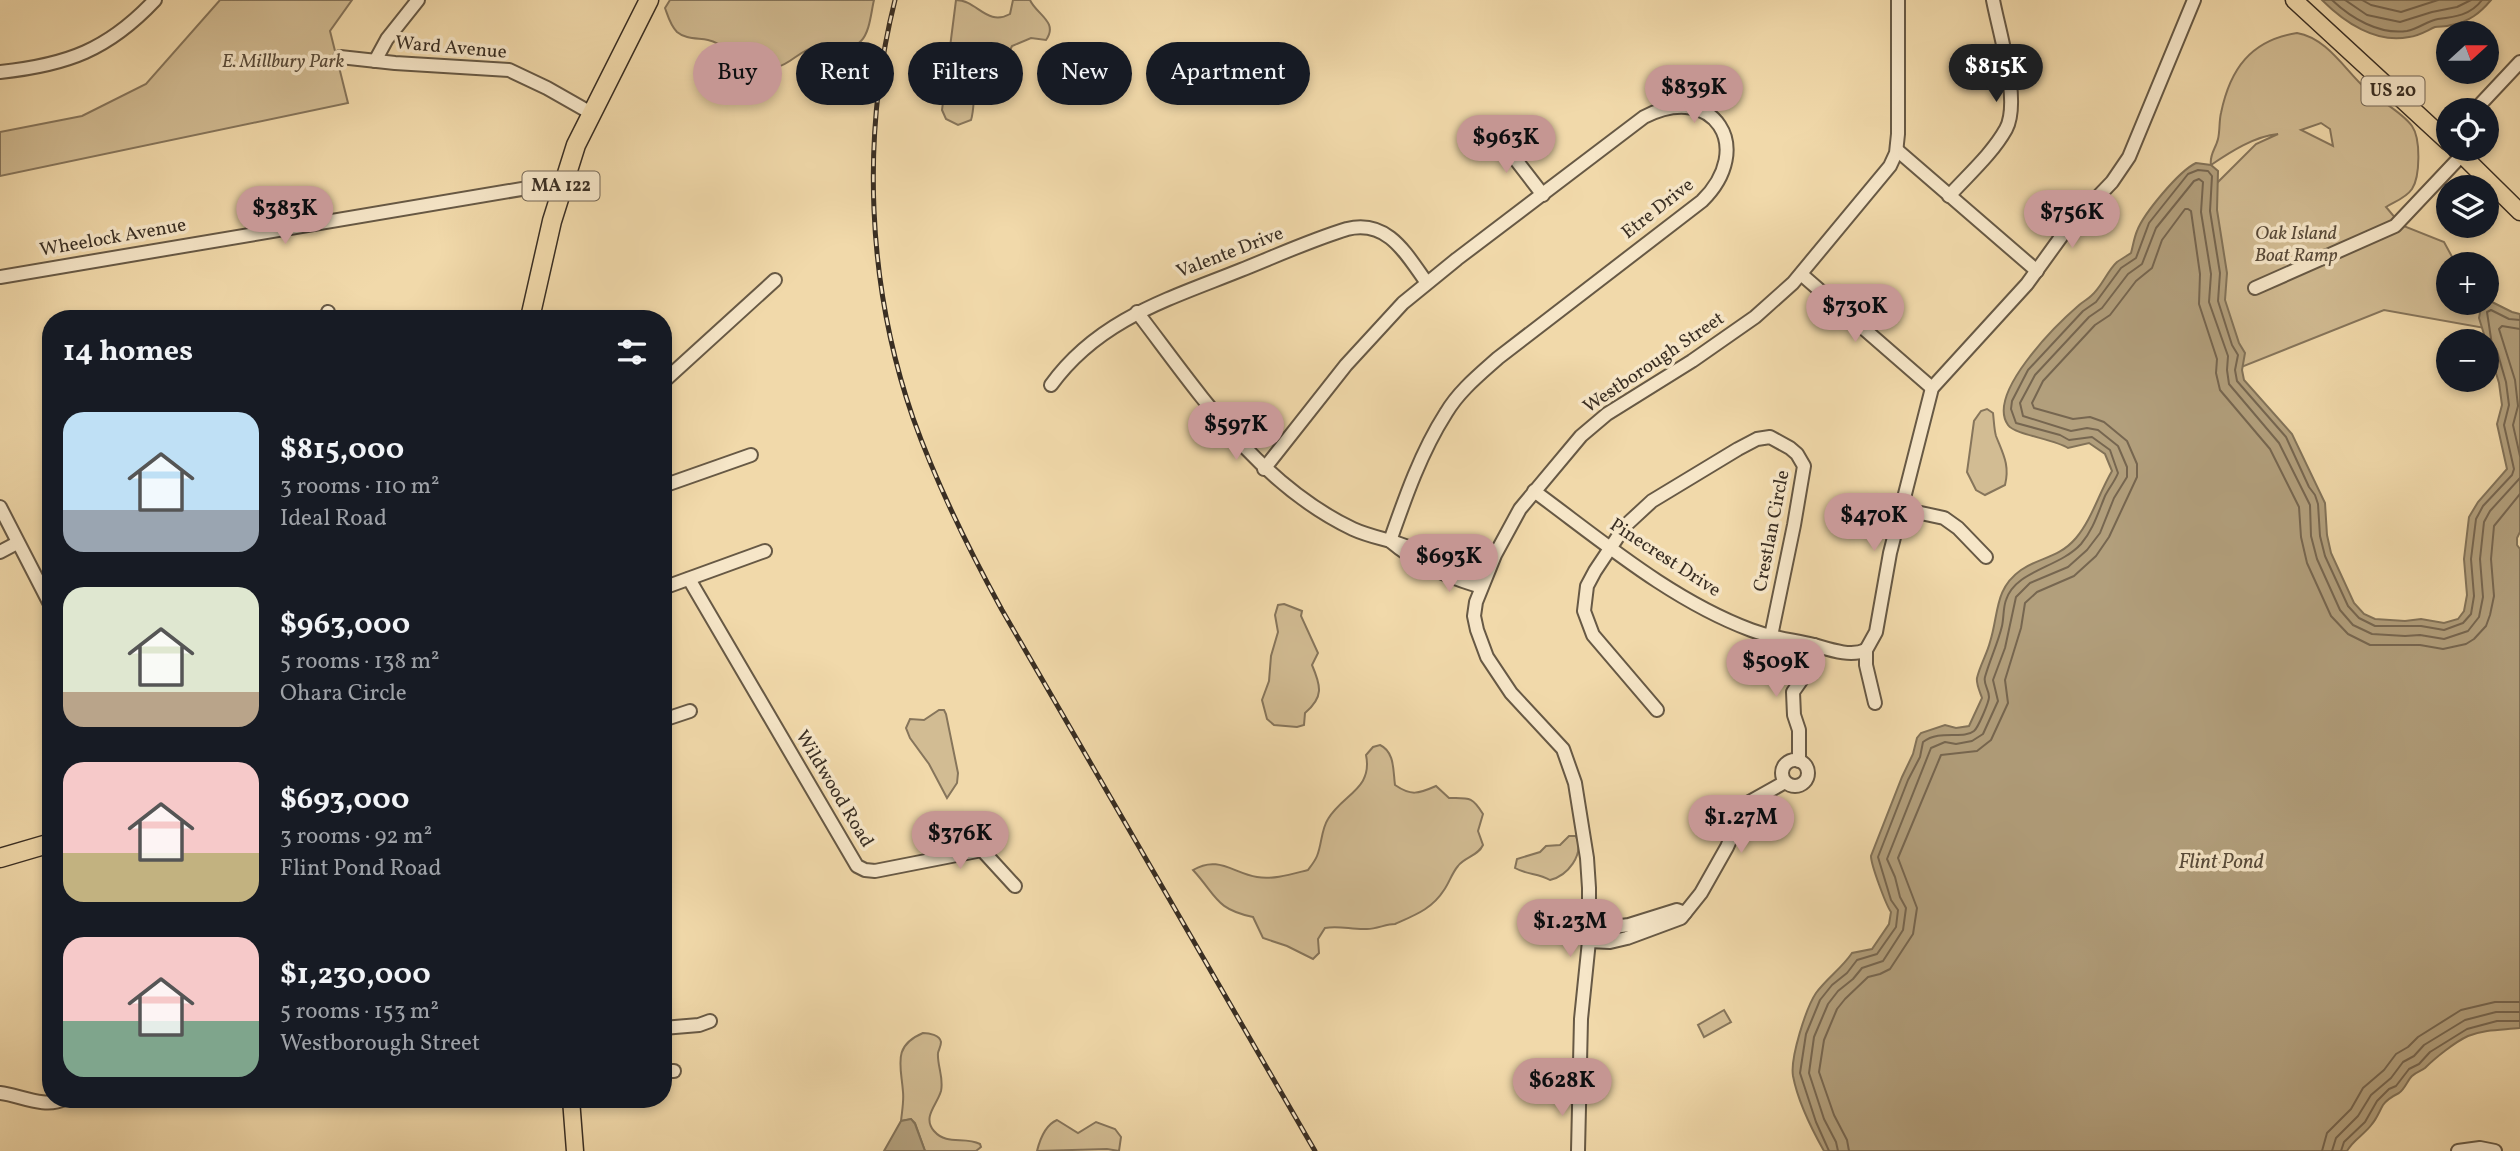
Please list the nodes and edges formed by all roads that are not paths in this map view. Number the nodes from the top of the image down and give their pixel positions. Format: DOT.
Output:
graph roads {
  1 [pos="155,0"];
  2 [pos="418,0"];
  3 [pos="649,0"];
  4 [pos="1898,0"];
  5 [pos="1993,0"];
  6 [pos="2193,0"];
  7 [pos="2294,0"];
  8 [pos="340,57"];
  9 [pos="374,61"];
  10 [pos="2520,62"];
  11 [pos="0,72"];
  12 [pos="2486,98"];
  13 [pos="591,113"];
  14 [pos="2436,130"];
  15 [pos="1496,134"];
  16 [pos="1896,150"];
  17 [pos="2441,161"];
  18 [pos="2469,161"];
  19 [pos="563,182"];
  20 [pos="1543,195"];
  21 [pos="1949,196"];
  22 [pos="2520,212"];
  23 [pos="2037,271"];
  24 [pos="1801,274"];
  25 [pos="0,277"];
  26 [pos="775,280"];
  27 [pos="1427,283"];
  28 [pos="2255,288"];
  29 [pos="532,310"];
  30 [pos="1137,312"];
  31 [pos="672,374"];
  32 [pos="1051,385"];
  33 [pos="1932,388"];
  34 [pos="751,455"];
  35 [pos="1264,468"];
  36 [pos="672,483"];
  37 [pos="1534,491"];
  38 [pos="0,507"];
  39 [pos="1902,509"];
  40 [pos="1390,541"];
  41 [pos="17,543"];
  42 [pos="1611,548"];
  43 [pos="765,551"];
  44 [pos="0,552"];
  45 [pos="1986,557"];
  46 [pos="689,579"];
  47 [pos="1484,579"];
  48 [pos="672,585"];
  49 [pos="42,589"];
  50 [pos="1771,636"];
  51 [pos="1814,645"];
  52 [pos="1866,650"];
  53 [pos="1875,703"];
  54 [pos="1657,710"];
  55 [pos="690,711"];
  56 [pos="672,717"];
  57 [pos="1799,761"];
  58 [pos="1785,782"];
  59 [pos="42,846"];
  60 [pos="42,855"];
  61 [pos="0,858"];
  62 [pos="0,867"];
  63 [pos="1015,886"];
  64 [pos="1589,936"];
  65 [pos="710,1021"];
  66 [pos="672,1027"];
  67 [pos="0,1093"];
  68 [pos="42,1101"];
  69 [pos="572,1108"];
  70 [pos="575,1151"];
  71 [pos="1578,1151"];
  72 [pos="2458,1151"];
  73 [pos="2495,1151"];
  1 -- 11 [label="street"];
  2 -- 9 [label="street"];
  3 -- 13 [label="highway, MA 122"];
  4 -- 16 [label="street, Westborough Street"];
  5 -- 21 [label="street"];
  6 -- 23 [label="street"];
  7 -- 14 [label="main road, US 20"];
  8 -- 9 [label="street, Ward Avenue"];
  9 -- 13 [label="street, Ward Avenue"];
  10 -- 12 [label="street"];
  13 -- 19 [label="highway, MA 122"];
  15 -- 20 [label="street"];
  16 -- 21 [label="street"];
  16 -- 24 [label="street, Westborough Street"];
  17 -- 28 [label="street"];
  18 -- 22 [label="main road, US 20"];
  19 -- 25 [label="street, Wheelock Avenue"];
  19 -- 29 [label="highway, MA 122"];
  20 -- 27 [label="street, Etre Drive"];
  20 -- 40 [label="street, Etre Drive"];
  21 -- 23 [label="street"];
  23 -- 33 [label="street"];
  24 -- 33 [label="street"];
  24 -- 37 [label="street, Westborough Street"];
  26 -- 31 [label="street"];
  27 -- 30 [label="street, Valente Drive"];
  27 -- 35 [label="street, Etre Drive"];
  30 -- 32 [label="street, Valente Drive"];
  30 -- 35 [label="street"];
  33 -- 39 [label="street"];
  34 -- 36 [label="street"];
  35 -- 40 [label="street"];
  37 -- 42 [label="street, Pinecrest Drive"];
  37 -- 47 [label="street, Westborough Street"];
  38 -- 41 [label="street"];
  39 -- 45 [label="street"];
  39 -- 52 [label="street"];
  40 -- 47 [label="street"];
  41 -- 44 [label="street"];
  41 -- 49 [label="street"];
  42 -- 50 [label="street, Pinecrest Drive"];
  42 -- 50 [label="street, Crestlan Circle"];
  42 -- 54 [label="street"];
  43 -- 46 [label="street"];
  46 -- 48 [label="street"];
  46 -- 63 [label="street, Wildwood Road"];
  47 -- 64 [label="street, Westborough Street"];
  50 -- 51 [label="street, Pinecrest Drive"];
  51 -- 52 [label="street, Pinecrest Drive"];
  51 -- 57 [label="street"];
  52 -- 53 [label="street"];
  55 -- 56 [label="street"];
  57 -- 58 [label="street"];
  57 -- 58 [label="street"];
  58 -- 64 [label="street"];
  59 -- 61 [label="highway"];
  60 -- 62 [label="highway"];
  64 -- 71 [label="street, Westborough Street"];
  65 -- 66 [label="street"];
  67 -- 68 [label="street"];
  69 -- 70 [label="main road"];
  72 -- 73 [label="street"];
}
